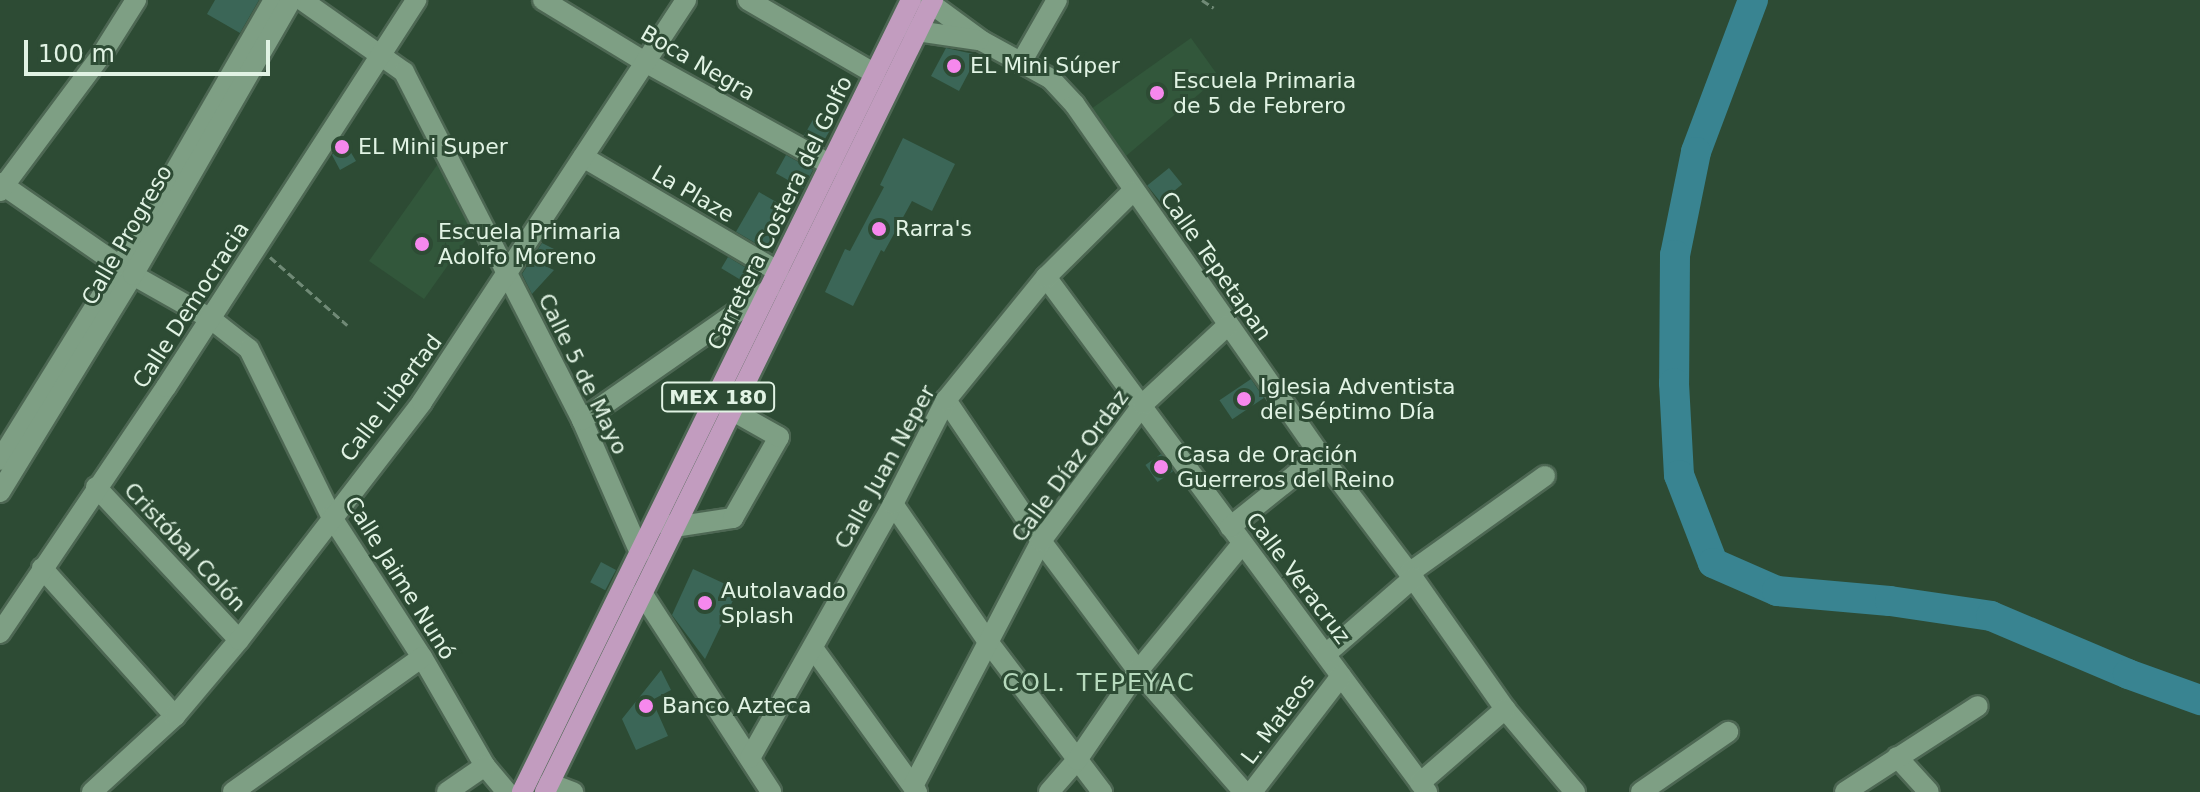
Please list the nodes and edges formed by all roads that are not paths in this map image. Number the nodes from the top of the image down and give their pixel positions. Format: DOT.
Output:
graph roads {
  1 [pos="136,0"];
  2 [pos="274,0"];
  3 [pos="291,0"];
  4 [pos="302,0"];
  5 [pos="416,0"];
  6 [pos="543,0"];
  7 [pos="686,0"];
  8 [pos="748,0"];
  9 [pos="925,1"];
  10 [pos="1055,1"];
  11 [pos="908,27"];
  12 [pos="982,41"];
  13 [pos="381,55"];
  14 [pos="1022,61"];
  15 [pos="645,62"];
  16 [pos="875,74"];
  17 [pos="583,157"];
  18 [pos="831,165"];
  19 [pos="1,187"];
  20 [pos="1133,191"];
  21 [pos="127,270"];
  22 [pos="507,276"];
  23 [pos="1046,277"];
  24 [pos="775,280"];
  25 [pos="211,319"];
  26 [pos="1228,325"];
  27 [pos="946,400"];
  28 [pos="1143,404"];
  29 [pos="723,407"];
  30 [pos="582,420"];
  31 [pos="1320,455"];
  32 [pos="0,460"];
  33 [pos="1545,476"];
  34 [pos="96,487"];
  35 [pos="0,492"];
  36 [pos="893,504"];
  37 [pos="331,516"];
  38 [pos="665,524"];
  39 [pos="1236,536"];
  40 [pos="1041,541"];
  41 [pos="640,553"];
  42 [pos="42,568"];
  43 [pos="1411,575"];
  44 [pos="642,593"];
  45 [pos="0,633"];
  46 [pos="239,640"];
  47 [pos="989,643"];
  48 [pos="813,648"];
  49 [pos="1326,654"];
  50 [pos="422,657"];
  51 [pos="1138,671"];
  52 [pos="1341,676"];
  53 [pos="1978,706"];
  54 [pos="1505,709"];
  55 [pos="175,716"];
  56 [pos="1728,732"];
  57 [pos="1897,757"];
  58 [pos="750,758"];
  59 [pos="1077,760"];
  60 [pos="485,766"];
  61 [pos="547,787"];
  62 [pos="1424,787"];
  63 [pos="915,789"];
  64 [pos="92,792"];
  65 [pos="233,792"];
  66 [pos="447,792"];
  67 [pos="507,792"];
  68 [pos="522,792"];
  69 [pos="573,792"];
  70 [pos="771,792"];
  71 [pos="1049,792"];
  72 [pos="1102,792"];
  73 [pos="1244,792"];
  74 [pos="1252,792"];
  75 [pos="1575,792"];
  76 [pos="1641,792"];
  77 [pos="1845,792"];
  78 [pos="1929,792"];
  1 -- 19 [label="street"];
  2 -- 21 [label="street, Calle Progreso"];
  3 -- 21 [label="street, Calle Progreso"];
  4 -- 13 [label="street, Calle 5 de Mayo"];
  5 -- 13 [label="street, Calle Democracia"];
  6 -- 15 [label="street, Boca Negra"];
  7 -- 15 [label="street, Calle Libertad"];
  8 -- 16 [label="street"];
  9 -- 11 [label="main road, Carretera Costera del Golfo / MEX 180"];
  9 -- 12 [label="street, Calle Tepetapan"];
  10 -- 14 [label="street"];
  11 -- 12 [label="street"];
  11 -- 16 [label="main road, Carretera Costera del Golfo / MEX 180"];
  11 -- 29 [label="main road, Carretera Costera del Golfo / MEX 180"];
  12 -- 14 [label="street, Calle Tepetapan"];
  13 -- 22 [label="street, Calle 5 de Mayo"];
  13 -- 25 [label="street, Calle Democracia"];
  14 -- 20 [label="street, Calle Tepetapan"];
  15 -- 17 [label="street, Calle Libertad"];
  15 -- 18 [label="street, Boca Negra"];
  16 -- 18 [label="main road, Carretera Costera del Golfo / MEX 180"];
  17 -- 22 [label="street, Calle Libertad"];
  17 -- 24 [label="street, La Plaze"];
  18 -- 24 [label="main road, Carretera Costera del Golfo / MEX 180"];
  19 -- 21 [label="street, Calle Jaime Nunó"];
  20 -- 23 [label="street, Calle Juan Neper"];
  20 -- 26 [label="street, Calle Tepetapan"];
  21 -- 25 [label="street, Calle Jaime Nunó"];
  21 -- 32 [label="street, Calle Progreso"];
  21 -- 35 [label="street, Calle Progreso"];
  22 -- 30 [label="street, Calle 5 de Mayo"];
  22 -- 37 [label="street, Calle Libertad"];
  23 -- 27 [label="street, Calle Juan Neper"];
  23 -- 28 [label="street, Calle Veracruz"];
  24 -- 29 [label="main road, Carretera Costera del Golfo / MEX 180"];
  24 -- 30 [label="street"];
  25 -- 34 [label="street, Calle Democracia"];
  25 -- 37 [label="street, Calle Jaime Nunó"];
  26 -- 28 [label="street, Calle Díaz Ordaz"];
  26 -- 31 [label="street, Calle Tepetapan"];
  27 -- 36 [label="street, Calle Juan Neper"];
  27 -- 40 [label="street"];
  28 -- 39 [label="street, Calle Veracruz"];
  28 -- 40 [label="street, Calle Díaz Ordaz"];
  29 -- 38 [label="main road, Carretera Costera del Golfo / MEX 180"];
  29 -- 38 [label="street"];
  30 -- 41 [label="street, Calle 5 de Mayo"];
  31 -- 39 [label="street"];
  31 -- 43 [label="street, Calle Tepetapan"];
  33 -- 43 [label="street"];
  34 -- 42 [label="street, Calle Democracia"];
  34 -- 46 [label="street, Cristóbal Colón"];
  36 -- 47 [label="street"];
  36 -- 48 [label="street, Calle Juan Neper"];
  37 -- 46 [label="street, Calle Libertad"];
  37 -- 50 [label="street, Calle Jaime Nunó"];
  38 -- 41 [label="main road, Carretera Costera del Golfo / MEX 180"];
  38 -- 44 [label="main road, Carretera Costera del Golfo / MEX 180"];
  39 -- 49 [label="street, Calle Veracruz"];
  39 -- 51 [label="street"];
  40 -- 47 [label="street, Calle Díaz Ordaz"];
  40 -- 51 [label="street"];
  41 -- 68 [label="main road, Carretera Costera del Golfo / MEX 180"];
  42 -- 45 [label="street, Calle Democracia"];
  42 -- 55 [label="street"];
  43 -- 49 [label="street"];
  43 -- 54 [label="street, Calle Tepetapan"];
  44 -- 58 [label="street"];
  44 -- 61 [label="main road, Carretera Costera del Golfo / MEX 180"];
  46 -- 55 [label="street, Calle Libertad"];
  47 -- 59 [label="street"];
  47 -- 63 [label="street, Calle Díaz Ordaz"];
  48 -- 58 [label="street, Calle Juan Neper"];
  48 -- 63 [label="street"];
  49 -- 52 [label="street, Calle Veracruz"];
  50 -- 60 [label="street, Calle Jaime Nunó"];
  50 -- 65 [label="street"];
  51 -- 59 [label="street"];
  51 -- 73 [label="street"];
  52 -- 62 [label="street, Calle Veracruz"];
  52 -- 74 [label="street, L. Mateos"];
  53 -- 57 [label="street"];
  54 -- 62 [label="street"];
  54 -- 75 [label="street, Calle Tepetapan"];
  55 -- 64 [label="street, Calle Libertad"];
  56 -- 76 [label="street"];
  57 -- 77 [label="street"];
  57 -- 78 [label="street"];
  58 -- 70 [label="street"];
  59 -- 71 [label="street"];
  59 -- 72 [label="street"];
  60 -- 66 [label="street"];
  60 -- 67 [label="street, Calle Jaime Nunó"];
  61 -- 69 [label="street"];
}
